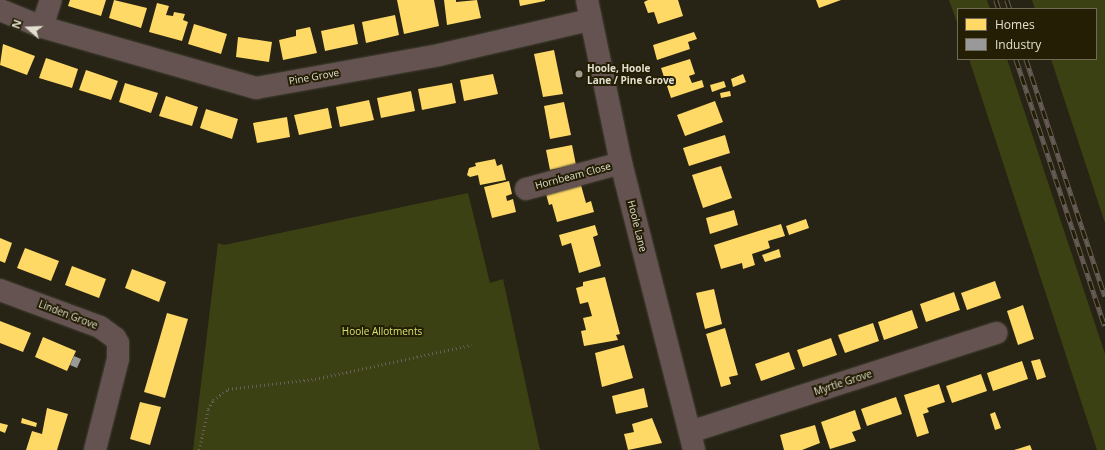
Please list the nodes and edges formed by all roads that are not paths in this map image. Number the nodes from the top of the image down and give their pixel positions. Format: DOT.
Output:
graph roads {
  1 [pos="51,0"];
  2 [pos="0,10"];
  3 [pos="588,10"];
  4 [pos="42,26"];
  5 [pos="621,163"];
  6 [pos="526,189"];
  7 [pos="0,290"];
  8 [pos="996,333"];
  9 [pos="692,441"];
  10 [pos="95,450"];
  1 -- 4 [label="street"];
  2 -- 4 [label="street, Pine Grove"];
  3 -- 4 [label="street, Pine Grove"];
  3 -- 5 [label="street, Hoole Lane"];
  5 -- 6 [label="street, Hornbeam Close"];
  5 -- 9 [label="street, Hoole Lane"];
  7 -- 10 [label="street, Linden Grove"];
  8 -- 9 [label="street, Myrtle Grove"];
}
